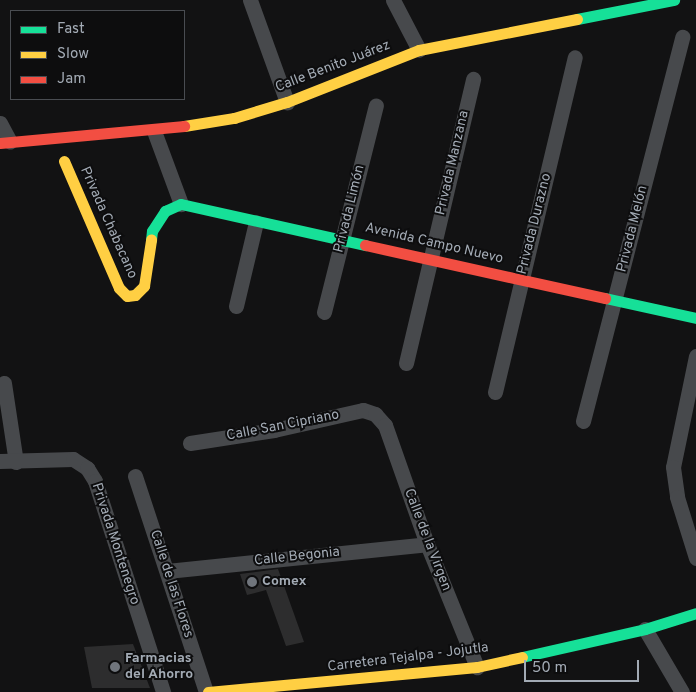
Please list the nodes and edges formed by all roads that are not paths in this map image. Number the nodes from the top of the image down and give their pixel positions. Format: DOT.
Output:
graph roads {
  1 [pos="250,0"];
  2 [pos="393,0"];
  3 [pos="674,0"];
  4 [pos="682,37"];
  5 [pos="419,50"];
  6 [pos="575,57"];
  7 [pos="472,80"];
  8 [pos="287,102"];
  9 [pos="376,105"];
  10 [pos="0,123"];
  11 [pos="154,131"];
  12 [pos="5,143"];
  13 [pos="64,161"];
  14 [pos="180,204"];
  15 [pos="256,222"];
  16 [pos="343,239"];
  17 [pos="431,259"];
  18 [pos="522,279"];
  19 [pos="615,299"];
  20 [pos="236,306"];
  21 [pos="324,312"];
  22 [pos="696,318"];
  23 [pos="696,356"];
  24 [pos="406,363"];
  25 [pos="4,383"];
  26 [pos="495,392"];
  27 [pos="375,414"];
  28 [pos="583,421"];
  29 [pos="190,443"];
  30 [pos="0,461"];
  31 [pos="16,462"];
  32 [pos="135,476"];
  33 [pos="427,544"];
  34 [pos="696,558"];
  35 [pos="167,571"];
  36 [pos="696,613"];
  37 [pos="645,629"];
  38 [pos="477,667"];
  39 [pos="163,692"];
  40 [pos="207,692"];
  41 [pos="682,692"];
  1 -- 8 [label="street"];
  2 -- 5 [label="street"];
  3 -- 5 [label="street, Calle Benito Juárez"];
  4 -- 19 [label="street, Privada Melón"];
  5 -- 8 [label="street, Calle Benito Juárez"];
  6 -- 18 [label="street, Privada Durazno"];
  7 -- 17 [label="street, Privada Manzana"];
  8 -- 11 [label="street, Calle Benito Juárez"];
  9 -- 16 [label="street, Privada Limón"];
  10 -- 12 [label="street"];
  11 -- 12 [label="street, Calle Benito Juárez"];
  11 -- 14 [label="street"];
  13 -- 14 [label="street, Privada Chabacano"];
  14 -- 15 [label="street, Avenida Campo Nuevo"];
  15 -- 16 [label="street, Avenida Campo Nuevo"];
  15 -- 20 [label="street"];
  16 -- 17 [label="street, Avenida Campo Nuevo"];
  16 -- 21 [label="street, Privada Limón"];
  17 -- 18 [label="street, Avenida Campo Nuevo"];
  17 -- 24 [label="street, Privada Manzana"];
  18 -- 19 [label="street, Avenida Campo Nuevo"];
  18 -- 26 [label="street, Privada Durazno"];
  19 -- 22 [label="street, Avenida Campo Nuevo"];
  19 -- 28 [label="street, Privada Melón"];
  23 -- 34 [label="street"];
  25 -- 31 [label="street"];
  27 -- 29 [label="street, Calle San Cipriano"];
  27 -- 33 [label="street, Calle de la Virgen"];
  30 -- 31 [label="street, Privada Montenegro"];
  31 -- 39 [label="street, Privada Montenegro"];
  32 -- 35 [label="street, Calle de las Flores"];
  33 -- 35 [label="street, Calle Begonia"];
  33 -- 38 [label="street, Calle de la Virgen"];
  35 -- 40 [label="street, Calle de las Flores"];
  36 -- 37 [label="street, Carretera Tejalpa - Jojutla"];
  37 -- 38 [label="street, Carretera Tejalpa - Jojutla"];
  37 -- 41 [label="street"];
  38 -- 40 [label="street, Carretera Tejalpa - Jojutla"];
}
